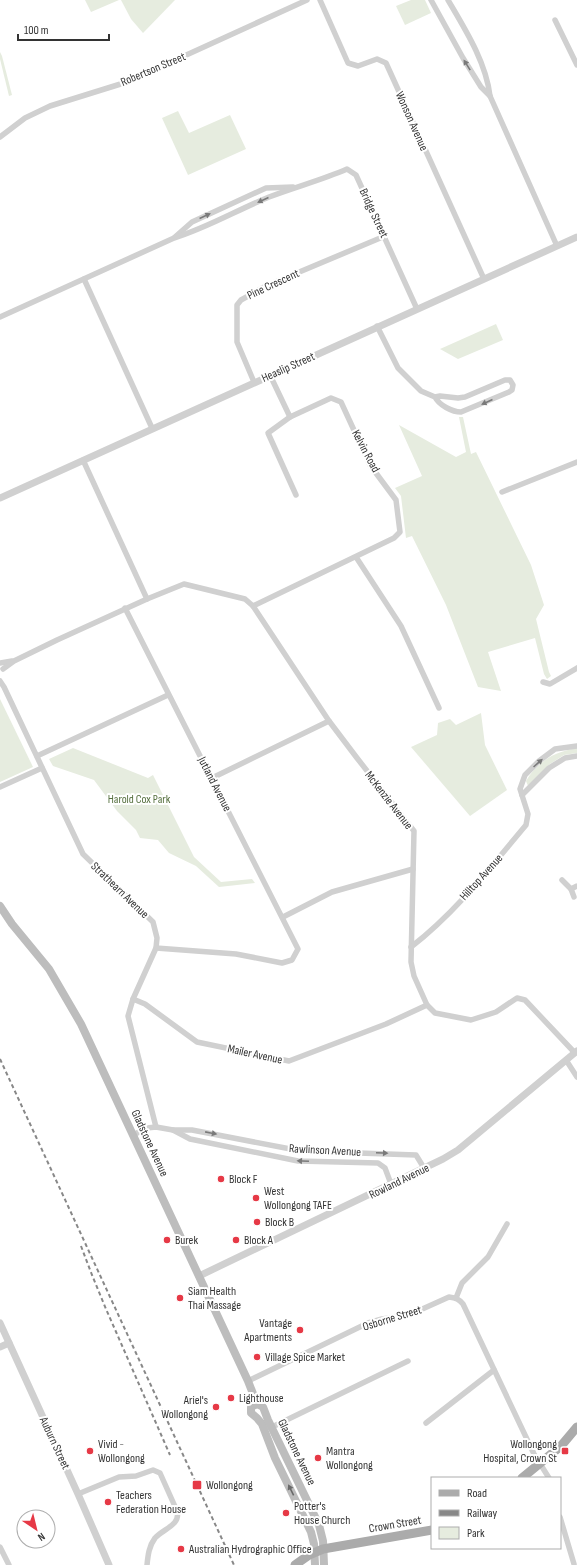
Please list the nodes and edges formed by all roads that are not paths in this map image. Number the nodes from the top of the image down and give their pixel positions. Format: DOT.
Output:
graph roads {
  1 [pos="307,0"];
  2 [pos="320,0"];
  3 [pos="431,0"];
  4 [pos="448,0"];
  5 [pos="554,20"];
  6 [pos="577,65"];
  7 [pos="490,96"];
  8 [pos="0,137"];
  9 [pos="299,186"];
  10 [pos="385,236"];
  11 [pos="577,237"];
  12 [pos="174,238"];
  13 [pos="557,246"];
  14 [pos="84,279"];
  15 [pos="484,279"];
  16 [pos="417,308"];
  17 [pos="0,317"];
  18 [pos="377,326"];
  19 [pos="270,375"];
  20 [pos="254,382"];
  21 [pos="435,397"];
  22 [pos="290,417"];
  23 [pos="152,428"];
  24 [pos="83,460"];
  25 [pos="577,462"];
  26 [pos="502,492"];
  27 [pos="296,496"];
  28 [pos="0,498"];
  29 [pos="356,557"];
  30 [pos="147,599"];
  31 [pos="253,606"];
  32 [pos="126,608"];
  33 [pos="577,668"];
  34 [pos="1,669"];
  35 [pos="0,681"];
  36 [pos="543,682"];
  37 [pos="4,686"];
  38 [pos="168,695"];
  39 [pos="439,708"];
  40 [pos="329,721"];
  41 [pos="577,746"];
  42 [pos="37,756"];
  43 [pos="577,756"];
  44 [pos="42,768"];
  45 [pos="212,778"];
  46 [pos="0,787"];
  47 [pos="522,795"];
  48 [pos="413,869"];
  49 [pos="562,880"];
  50 [pos="574,888"];
  51 [pos="574,897"];
  52 [pos="0,906"];
  53 [pos="283,917"];
  54 [pos="411,947"];
  55 [pos="156,948"];
  56 [pos="133,1000"];
  57 [pos="427,1005"];
  58 [pos="576,1052"];
  59 [pos="566,1060"];
  60 [pos="577,1077"];
  61 [pos="156,1127"];
  62 [pos="173,1130"];
  63 [pos="133,1135"];
  64 [pos="424,1168"];
  65 [pos="392,1184"];
  66 [pos="507,1224"];
  67 [pos="199,1276"];
  68 [pos="456,1298"];
  69 [pos="0,1323"];
  70 [pos="9,1343"];
  71 [pos="0,1347"];
  72 [pos="408,1361"];
  73 [pos="494,1370"];
  74 [pos="248,1381"];
  75 [pos="257,1404"];
  76 [pos="264,1410"];
  77 [pos="257,1418"];
  78 [pos="426,1423"];
  79 [pos="577,1427"];
  80 [pos="268,1428"];
  81 [pos="540,1464"];
  82 [pos="523,1477"];
  83 [pos="548,1477"];
  84 [pos="78,1494"];
  85 [pos="561,1520"];
  86 [pos="431,1530"];
  87 [pos="0,1547"];
  88 [pos="318,1551"];
  89 [pos="574,1564"];
  90 [pos="9,1565"];
  91 [pos="109,1565"];
  92 [pos="147,1565"];
  93 [pos="295,1565"];
  94 [pos="305,1565"];
  95 [pos="315,1565"];
  96 [pos="324,1565"];
  1 -- 8 [label="street, Robertson Street"];
  2 -- 15 [label="street, Wonson Avenue"];
  7 -- 3 [label="street, one-way"];
  4 -- 7 [label="street"];
  5 -- 6 [label="street"];
  7 -- 13 [label="street"];
  9 -- 10 [label="street, Bridge Street"];
  9 -- 12 [label="street, Bridge Street, one-way"];
  12 -- 9 [label="street, Bridge Street, one-way"];
  10 -- 16 [label="street, Bridge Street"];
  10 -- 20 [label="street, Pine Crescent"];
  11 -- 13 [label="street, Heaslip Street"];
  12 -- 14 [label="street, Bridge Street"];
  13 -- 15 [label="street, Heaslip Street"];
  14 -- 17 [label="street, Bridge Street"];
  14 -- 23 [label="street"];
  15 -- 16 [label="street, Heaslip Street"];
  16 -- 18 [label="street, Heaslip Street"];
  18 -- 19 [label="street, Heaslip Street"];
  18 -- 21 [label="street"];
  19 -- 20 [label="street, Heaslip Street"];
  19 -- 22 [label="street"];
  20 -- 23 [label="street, Heaslip Street"];
  21 -- 21 [label="street, one-way"];
  22 -- 27 [label="street"];
  22 -- 29 [label="street, Kelvin Road"];
  23 -- 24 [label="street, Heaslip Street"];
  24 -- 28 [label="street, Heaslip Street"];
  24 -- 30 [label="street"];
  25 -- 26 [label="street"];
  29 -- 31 [label="street, Kelvin Road"];
  29 -- 39 [label="street"];
  30 -- 31 [label="street, McKenzie Avenue"];
  30 -- 32 [label="street, McKenzie Avenue"];
  31 -- 40 [label="street, McKenzie Avenue"];
  32 -- 34 [label="street, McKenzie Avenue"];
  32 -- 38 [label="street, Jutland Avenue"];
  33 -- 36 [label="street"];
  34 -- 37 [label="street, Strathearn Avenue"];
  35 -- 37 [label="street, Strathearn Avenue"];
  37 -- 42 [label="street, Strathearn Avenue"];
  38 -- 42 [label="street"];
  38 -- 45 [label="street, Jutland Avenue"];
  40 -- 45 [label="street"];
  40 -- 48 [label="street, McKenzie Avenue"];
  47 -- 41 [label="street, Hilltop Avenue, one-way"];
  42 -- 44 [label="street, Strathearn Avenue"];
  43 -- 47 [label="street"];
  44 -- 46 [label="street"];
  44 -- 55 [label="street, Strathearn Avenue"];
  45 -- 53 [label="street, Jutland Avenue"];
  47 -- 54 [label="street, Hilltop Avenue"];
  48 -- 53 [label="street"];
  48 -- 54 [label="street, McKenzie Avenue"];
  49 -- 50 [label="street"];
  50 -- 51 [label="street"];
  52 -- 63 [label="main road, Gladstone Avenue"];
  53 -- 55 [label="street, Jutland Avenue"];
  54 -- 57 [label="street, McKenzie Avenue"];
  55 -- 56 [label="street, Strathearn Avenue"];
  56 -- 57 [label="street, Mailer Avenue"];
  56 -- 61 [label="street, Strathearn Avenue"];
  57 -- 58 [label="street"];
  58 -- 59 [label="street, Rowland Avenue"];
  59 -- 60 [label="street"];
  59 -- 64 [label="street, Rowland Avenue"];
  61 -- 62 [label="street, Rawlinson Avenue"];
  61 -- 63 [label="street, Rawlinson Avenue"];
  62 -- 64 [label="street, Rawlinson Avenue, one-way"];
  65 -- 62 [label="street, Rawlinson Avenue, one-way"];
  63 -- 67 [label="main road, Gladstone Avenue"];
  64 -- 65 [label="street, Rowland Avenue"];
  65 -- 67 [label="street, Rowland Avenue"];
  66 -- 68 [label="street"];
  67 -- 74 [label="main road, Gladstone Avenue"];
  68 -- 73 [label="street"];
  68 -- 74 [label="street, Osborne Street"];
  69 -- 70 [label="street, Auburn Street"];
  70 -- 71 [label="street"];
  70 -- 84 [label="street, Auburn Street"];
  72 -- 80 [label="street"];
  73 -- 78 [label="street"];
  73 -- 81 [label="street"];
  74 -- 75 [label="main road, Gladstone Avenue"];
  75 -- 76 [label="main road"];
  75 -- 77 [label="main road"];
  76 -- 77 [label="main road"];
  76 -- 80 [label="main road, Gladstone Avenue"];
  77 -- 80 [label="main road, Gladstone Avenue"];
  79 -- 81 [label="main road"];
  80 -- 88 [label="main road, Gladstone Avenue"];
  81 -- 82 [label="main road"];
  81 -- 83 [label="street"];
  84 -- 91 [label="street, Auburn Street"];
  84 -- 92 [label="street"];
  85 -- 89 [label="street"];
  86 -- 88 [label="main road, Crown Street"];
  87 -- 90 [label="street"];
  88 -- 93 [label="main road, Crown Street"];
  88 -- 95 [label="main road"];
  88 -- 96 [label="main road"];
  93 -- 94 [label="main road"];
}
